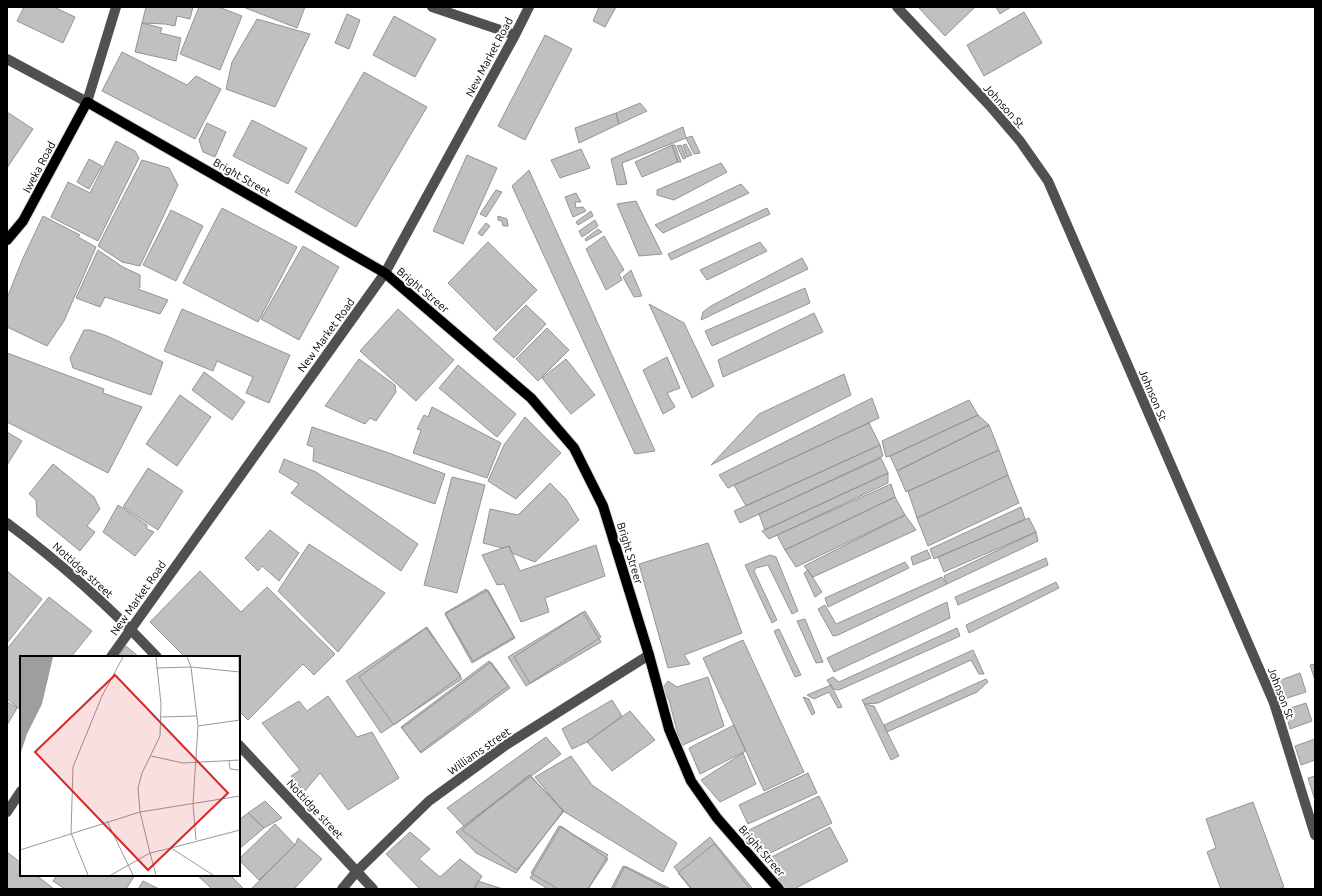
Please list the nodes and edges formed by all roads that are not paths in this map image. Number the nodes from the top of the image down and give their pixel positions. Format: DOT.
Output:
graph roads {
  1 [pos="116,7"];
  2 [pos="432,7"];
  3 [pos="529,7"];
  4 [pos="897,7"];
  5 [pos="515,35"];
  6 [pos="7,59"];
  7 [pos="87,102"];
  8 [pos="7,240"];
  9 [pos="385,273"];
  10 [pos="7,523"];
  11 [pos="130,629"];
  12 [pos="649,655"];
  13 [pos="112,656"];
  14 [pos="156,656"];
  15 [pos="240,746"];
  16 [pos="20,792"];
  17 [pos="7,812"];
  18 [pos="1315,835"];
  19 [pos="357,871"];
  20 [pos="342,889"];
  21 [pos="373,889"];
  22 [pos="779,889"];
  1 -- 7 [label="street"];
  2 -- 5 [label="street"];
  3 -- 5 [label="street, New Market Road"];
  4 -- 18 [label="street, Johnson St"];
  5 -- 9 [label="street, New Market Road"];
  6 -- 7 [label="street"];
  7 -- 8 [label="main road, Iweka Road"];
  7 -- 9 [label="main road, Bright Street"];
  9 -- 11 [label="street, New Market Road"];
  9 -- 12 [label="main road, Bright Streer"];
  10 -- 11 [label="street, Nottidge street"];
  11 -- 13 [label="street, New Market Road"];
  11 -- 14 [label="street, Nottidge street"];
  12 -- 19 [label="street, Williams street"];
  12 -- 22 [label="main road, Bright Streer"];
  15 -- 19 [label="street, Nottidge street"];
  16 -- 17 [label="street"];
  19 -- 20 [label="street, Williams street"];
  19 -- 21 [label="street, Nottidge street"];
}
